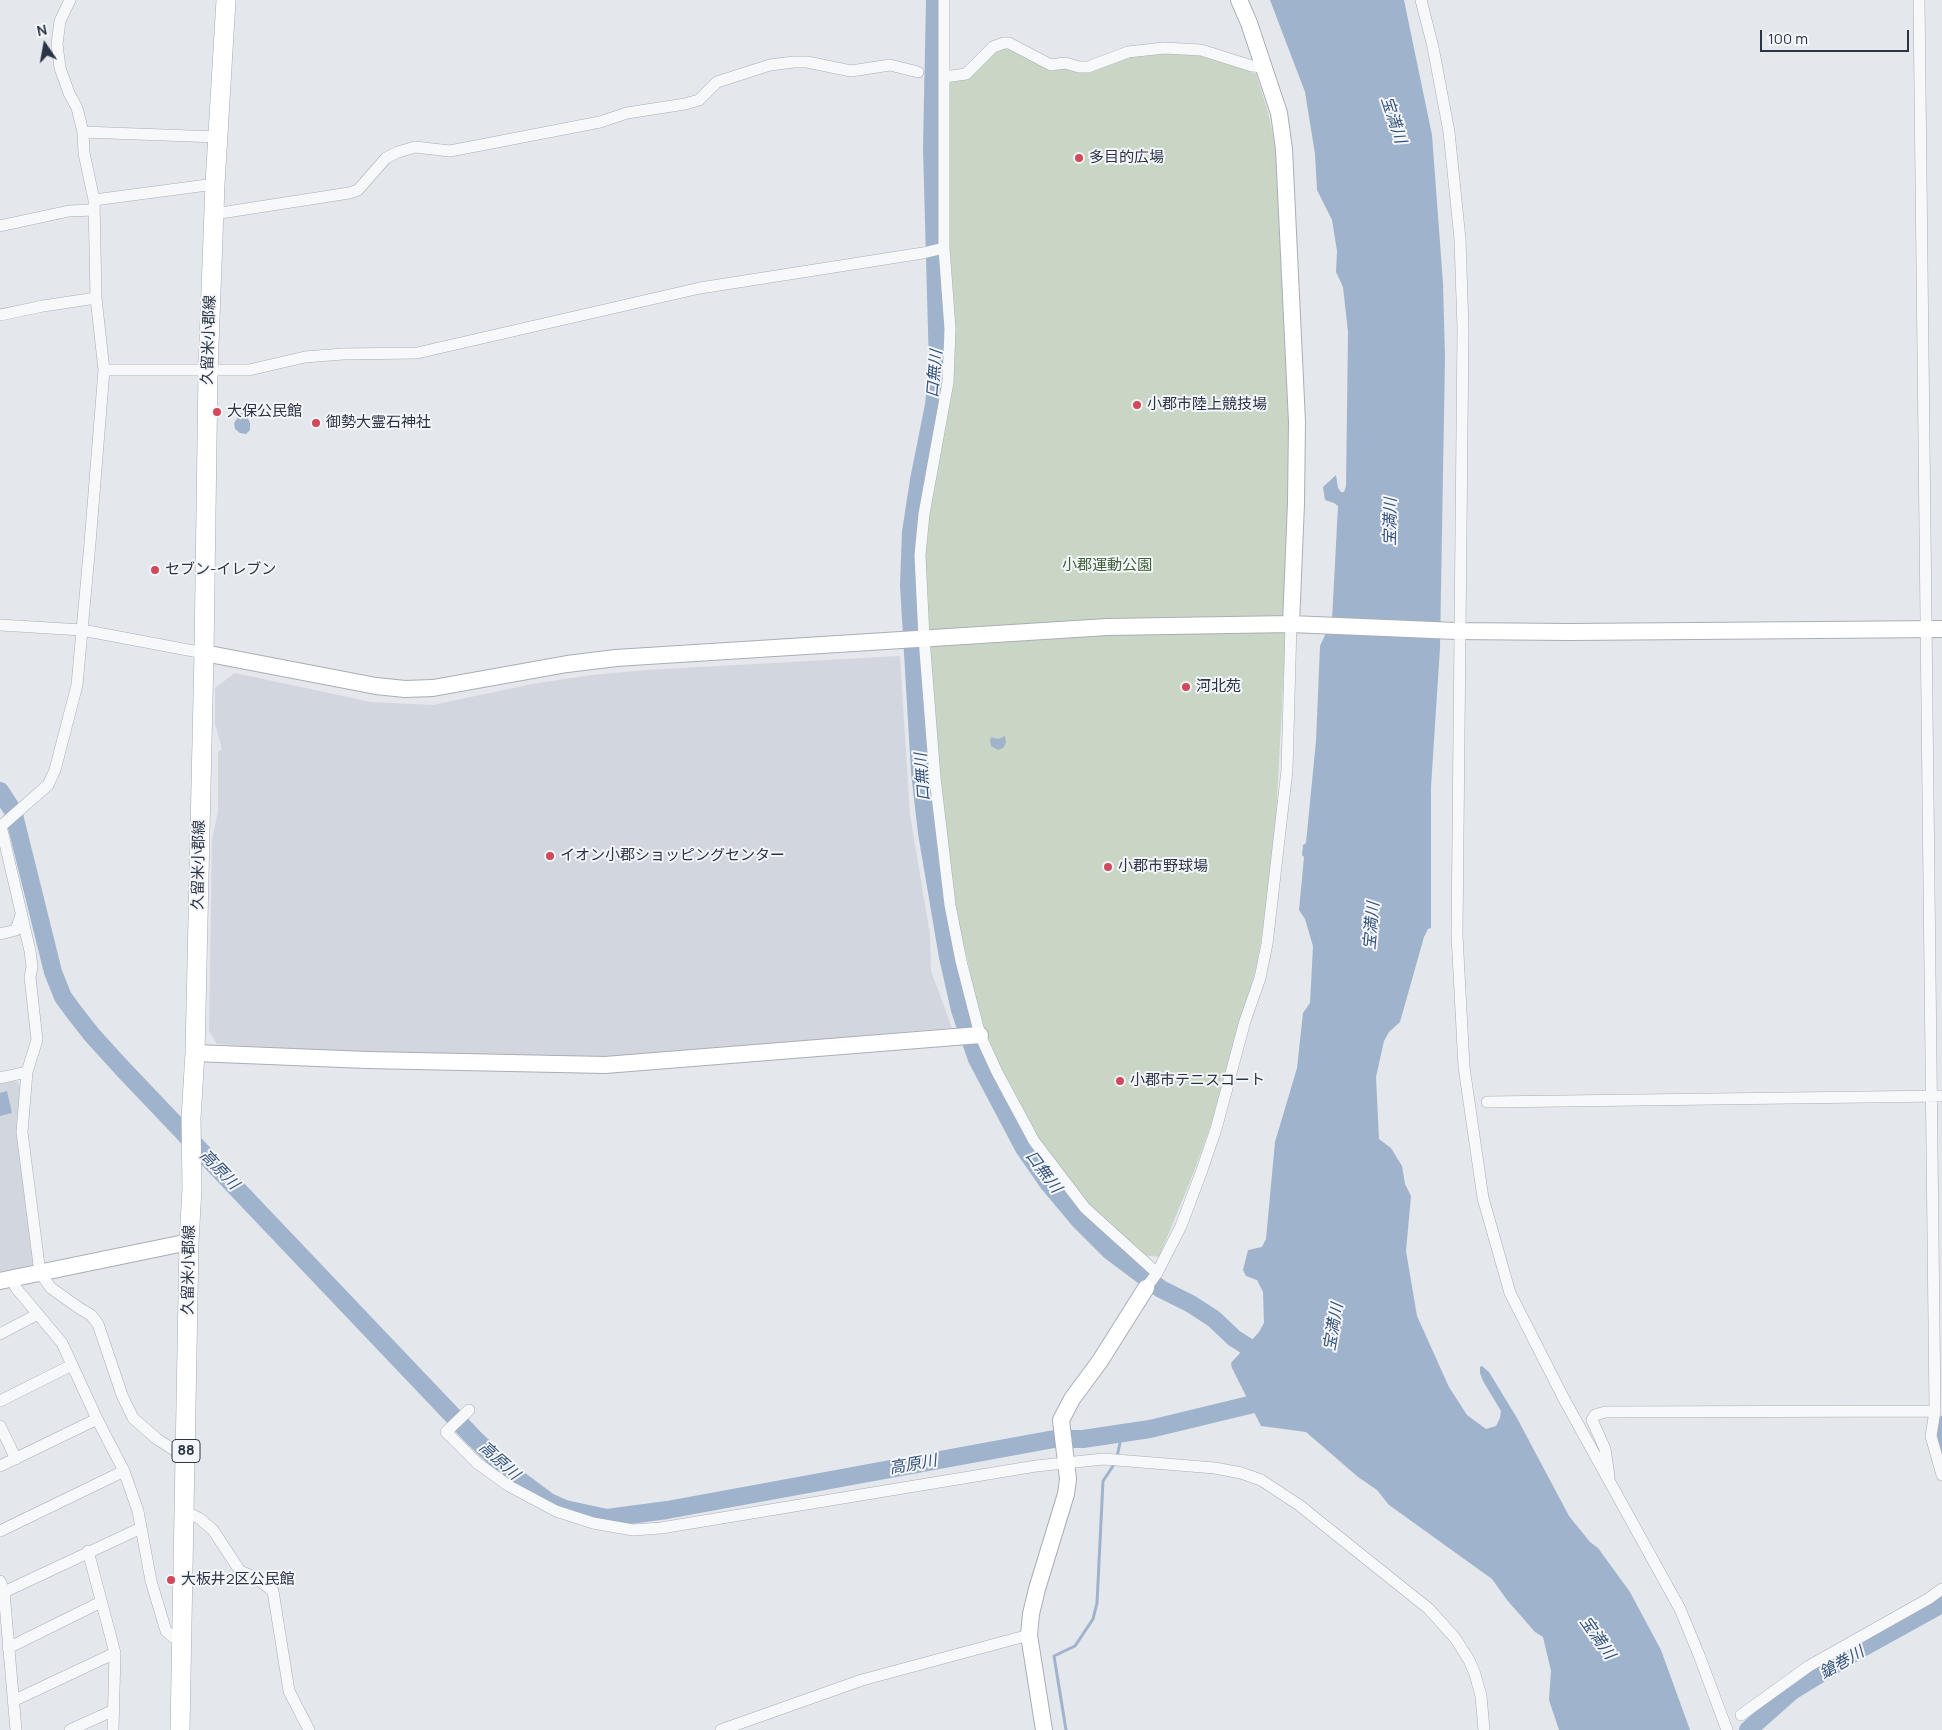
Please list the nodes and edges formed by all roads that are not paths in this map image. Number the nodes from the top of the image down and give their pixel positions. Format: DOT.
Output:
graph roads {
  1 [pos="70,0"];
  2 [pos="226,0"];
  3 [pos="944,0"];
  4 [pos="1239,0"];
  5 [pos="1421,0"];
  6 [pos="1919,0"];
  7 [pos="1265,67"];
  8 [pos="918,72"];
  9 [pos="944,77"];
  10 [pos="83,132"];
  11 [pos="218,137"];
  12 [pos="215,184"];
  13 [pos="94,205"];
  14 [pos="214,214"];
  15 [pos="0,226"];
  16 [pos="944,248"];
  17 [pos="96,298"];
  18 [pos="0,315"];
  19 [pos="104,370"];
  20 [pos="208,371"];
  21 [pos="1297,624"];
  22 [pos="0,625"];
  23 [pos="1925,628"];
  24 [pos="1942,629"];
  25 [pos="82,630"];
  26 [pos="1459,631"];
  27 [pos="924,638"];
  28 [pos="204,653"];
  29 [pos="2,825"];
  30 [pos="21,915"];
  31 [pos="0,934"];
  32 [pos="980,1035"];
  33 [pos="195,1053"];
  34 [pos="27,1072"];
  35 [pos="0,1078"];
  36 [pos="1936,1096"];
  37 [pos="1487,1102"];
  38 [pos="190,1242"];
  39 [pos="40,1272"];
  40 [pos="1157,1273"];
  41 [pos="6,1279"];
  42 [pos="1146,1288"];
  43 [pos="1938,1309"];
  44 [pos="38,1314"];
  45 [pos="0,1334"];
  46 [pos="72,1365"];
  47 [pos="0,1401"];
  48 [pos="1935,1410"];
  49 [pos="468,1411"];
  50 [pos="97,1419"];
  51 [pos="0,1426"];
  52 [pos="186,1453"];
  53 [pos="16,1459"];
  54 [pos="1066,1461"];
  55 [pos="0,1466"];
  56 [pos="124,1471"];
  57 [pos="1942,1476"];
  58 [pos="1608,1480"];
  59 [pos="185,1512"];
  60 [pos="141,1528"];
  61 [pos="0,1531"];
  62 [pos="88,1551"];
  63 [pos="2,1586"];
  64 [pos="1942,1588"];
  65 [pos="101,1602"];
  66 [pos="1029,1635"];
  67 [pos="182,1636"];
  68 [pos="8,1648"];
  69 [pos="115,1653"];
  70 [pos="13,1701"];
  71 [pos="114,1710"];
  72 [pos="1741,1715"];
  73 [pos="16,1730"];
  74 [pos="70,1730"];
  75 [pos="113,1730"];
  76 [pos="180,1730"];
  77 [pos="309,1730"];
  78 [pos="721,1730"];
  79 [pos="1044,1730"];
  80 [pos="1484,1730"];
  81 [pos="1727,1730"];
  1 -- 10 [label="street"];
  2 -- 11 [label="main road, 久留米小郡線 / 88"];
  3 -- 9 [label="street"];
  4 -- 7 [label="street"];
  5 -- 26 [label="street"];
  6 -- 23 [label="street"];
  7 -- 9 [label="street"];
  7 -- 21 [label="street"];
  8 -- 14 [label="street"];
  9 -- 16 [label="street"];
  10 -- 11 [label="street"];
  10 -- 13 [label="street"];
  11 -- 12 [label="main road, 久留米小郡線 / 88"];
  12 -- 13 [label="street"];
  12 -- 14 [label="main road, 久留米小郡線 / 88"];
  13 -- 15 [label="street"];
  13 -- 17 [label="street"];
  14 -- 20 [label="main road, 久留米小郡線 / 88"];
  16 -- 20 [label="street"];
  16 -- 27 [label="street"];
  17 -- 18 [label="street"];
  17 -- 19 [label="street"];
  19 -- 20 [label="street"];
  19 -- 25 [label="street"];
  20 -- 28 [label="main road, 久留米小郡線 / 88"];
  21 -- 26 [label="street"];
  21 -- 27 [label="street"];
  21 -- 40 [label="street"];
  22 -- 25 [label="street"];
  23 -- 24 [label="street"];
  23 -- 26 [label="street"];
  23 -- 36 [label="street"];
  25 -- 28 [label="street"];
  25 -- 29 [label="street"];
  26 -- 58 [label="street"];
  27 -- 28 [label="street"];
  27 -- 32 [label="street"];
  28 -- 33 [label="main road, 久留米小郡線 / 88"];
  29 -- 30 [label="street"];
  30 -- 31 [label="street"];
  30 -- 34 [label="street"];
  32 -- 33 [label="street"];
  32 -- 40 [label="street"];
  33 -- 38 [label="main road, 久留米小郡線 / 88"];
  34 -- 35 [label="street"];
  34 -- 39 [label="street"];
  36 -- 37 [label="street"];
  36 -- 43 [label="street"];
  38 -- 39 [label="street"];
  38 -- 52 [label="main road, 久留米小郡線 / 88"];
  39 -- 41 [label="street"];
  39 -- 52 [label="street"];
  40 -- 42 [label="street"];
  41 -- 44 [label="street"];
  42 -- 54 [label="street"];
  43 -- 48 [label="street"];
  44 -- 45 [label="street"];
  44 -- 46 [label="street"];
  46 -- 47 [label="street"];
  46 -- 50 [label="street"];
  48 -- 57 [label="street"];
  48 -- 58 [label="street"];
  49 -- 54 [label="street"];
  50 -- 53 [label="street"];
  50 -- 56 [label="street"];
  51 -- 53 [label="street"];
  52 -- 59 [label="main road, 久留米小郡線 / 88"];
  53 -- 55 [label="street"];
  54 -- 66 [label="street"];
  54 -- 80 [label="street"];
  56 -- 60 [label="street"];
  56 -- 61 [label="street"];
  58 -- 81 [label="street"];
  59 -- 67 [label="main road, 久留米小郡線 / 88"];
  59 -- 77 [label="street"];
  60 -- 62 [label="street"];
  60 -- 67 [label="street"];
  62 -- 63 [label="street"];
  62 -- 65 [label="street"];
  63 -- 68 [label="street"];
  64 -- 72 [label="street"];
  65 -- 68 [label="street"];
  65 -- 69 [label="street"];
  66 -- 78 [label="street"];
  66 -- 79 [label="street"];
  67 -- 76 [label="main road, 久留米小郡線 / 88"];
  68 -- 70 [label="street"];
  69 -- 70 [label="street"];
  69 -- 71 [label="street"];
  70 -- 73 [label="street"];
  71 -- 74 [label="street"];
  71 -- 75 [label="street"];
}
